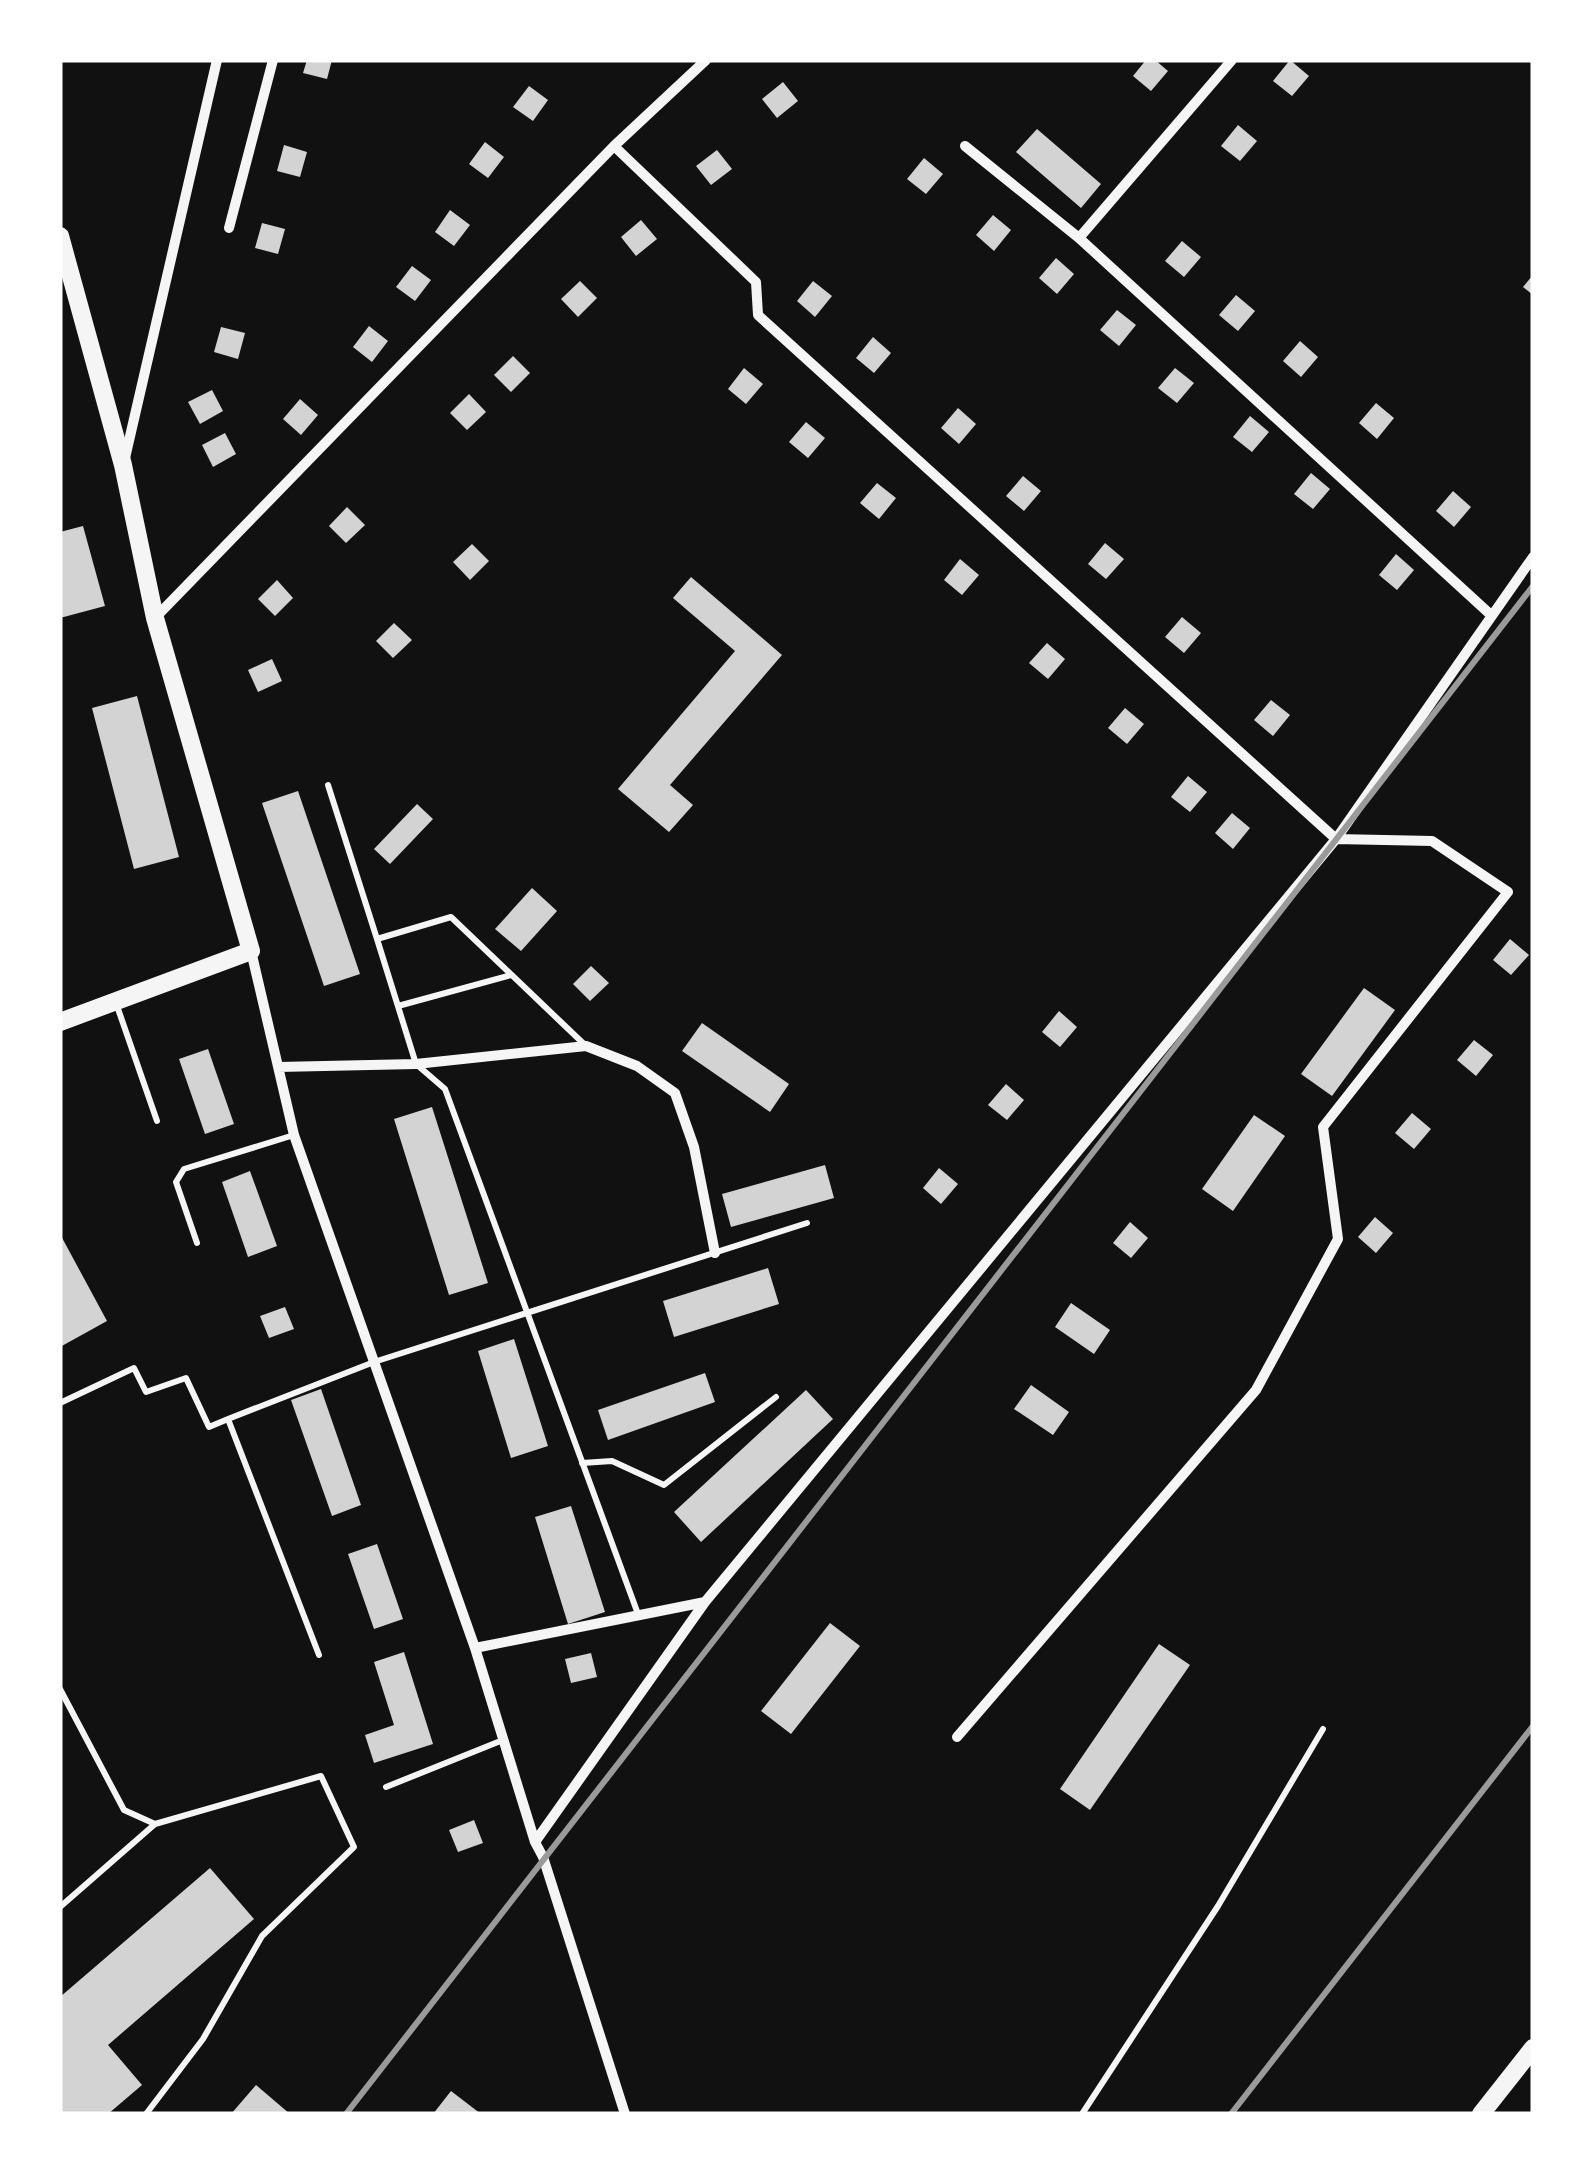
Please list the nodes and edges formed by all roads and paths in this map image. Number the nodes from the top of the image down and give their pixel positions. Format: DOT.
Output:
graph roads {
  1 [pos="217,60"];
  2 [pos="273,60"];
  3 [pos="706,60"];
  4 [pos="1232,60"];
  5 [pos="614,146"];
  6 [pos="965,146"];
  7 [pos="229,228"];
  8 [pos="60,236"];
  9 [pos="1079,238"];
  10 [pos="123,465"];
  11 [pos="1533,557"];
  12 [pos="1491,615"];
  13 [pos="155,618"];
  14 [pos="328,785"];
  15 [pos="1336,839"];
  16 [pos="376,939"];
  17 [pos="251,952"];
  18 [pos="512,975"];
  19 [pos="116,1002"];
  20 [pos="398,1006"];
  21 [pos="60,1022"];
  22 [pos="586,1046"];
  23 [pos="416,1064"];
  24 [pos="278,1067"];
  25 [pos="157,1120"];
  26 [pos="294,1135"];
  27 [pos="807,1223"];
  28 [pos="197,1243"];
  29 [pos="715,1253"];
  30 [pos="527,1312"];
  31 [pos="374,1362"];
  32 [pos="776,1397"];
  33 [pos="60,1403"];
  34 [pos="228,1420"];
  35 [pos="582,1464"];
  36 [pos="704,1602"];
  37 [pos="638,1616"];
  38 [pos="476,1648"];
  39 [pos="319,1655"];
  40 [pos="60,1689"];
  41 [pos="1324,1729"];
  42 [pos="957,1737"];
  43 [pos="504,1740"];
  44 [pos="386,1787"];
  45 [pos="155,1824"];
  46 [pos="535,1842"];
  47 [pos="60,1907"];
  48 [pos="1533,2048"];
  49 [pos="146,2114"];
  50 [pos="625,2114"];
  51 [pos="1082,2114"];
  52 [pos="1481,2114"];
  1 -- 10 [label="street"];
  2 -- 7 [label="street"];
  3 -- 5 [label="street"];
  4 -- 9 [label="street"];
  5 -- 13 [label="street"];
  5 -- 15 [label="street"];
  6 -- 9 [label="street"];
  8 -- 10 [label="main road"];
  9 -- 12 [label="street"];
  10 -- 13 [label="main road"];
  11 -- 12 [label="street"];
  12 -- 15 [label="street"];
  13 -- 17 [label="main road"];
  14 -- 16 [label="lane"];
  15 -- 36 [label="street"];
  15 -- 42 [label="street"];
  16 -- 18 [label="lane"];
  16 -- 20 [label="lane"];
  17 -- 19 [label="main road"];
  17 -- 24 [label="street"];
  18 -- 20 [label="lane"];
  18 -- 22 [label="lane"];
  19 -- 21 [label="main road"];
  19 -- 25 [label="lane"];
  20 -- 23 [label="lane"];
  22 -- 23 [label="street"];
  22 -- 29 [label="street"];
  23 -- 24 [label="street"];
  23 -- 30 [label="lane"];
  24 -- 26 [label="street"];
  26 -- 28 [label="lane"];
  26 -- 31 [label="street"];
  27 -- 29 [label="lane"];
  29 -- 30 [label="lane"];
  30 -- 31 [label="lane"];
  30 -- 35 [label="lane"];
  31 -- 34 [label="lane"];
  31 -- 38 [label="street"];
  32 -- 35 [label="lane"];
  33 -- 34 [label="lane"];
  34 -- 39 [label="lane"];
  35 -- 37 [label="lane"];
  36 -- 37 [label="street"];
  36 -- 46 [label="street"];
  37 -- 38 [label="street"];
  38 -- 43 [label="street"];
  40 -- 45 [label="lane"];
  41 -- 51 [label="lane"];
  43 -- 44 [label="lane"];
  43 -- 46 [label="street"];
  45 -- 47 [label="lane"];
  45 -- 49 [label="lane"];
  46 -- 50 [label="street"];
  48 -- 52 [label="main road"];
}
